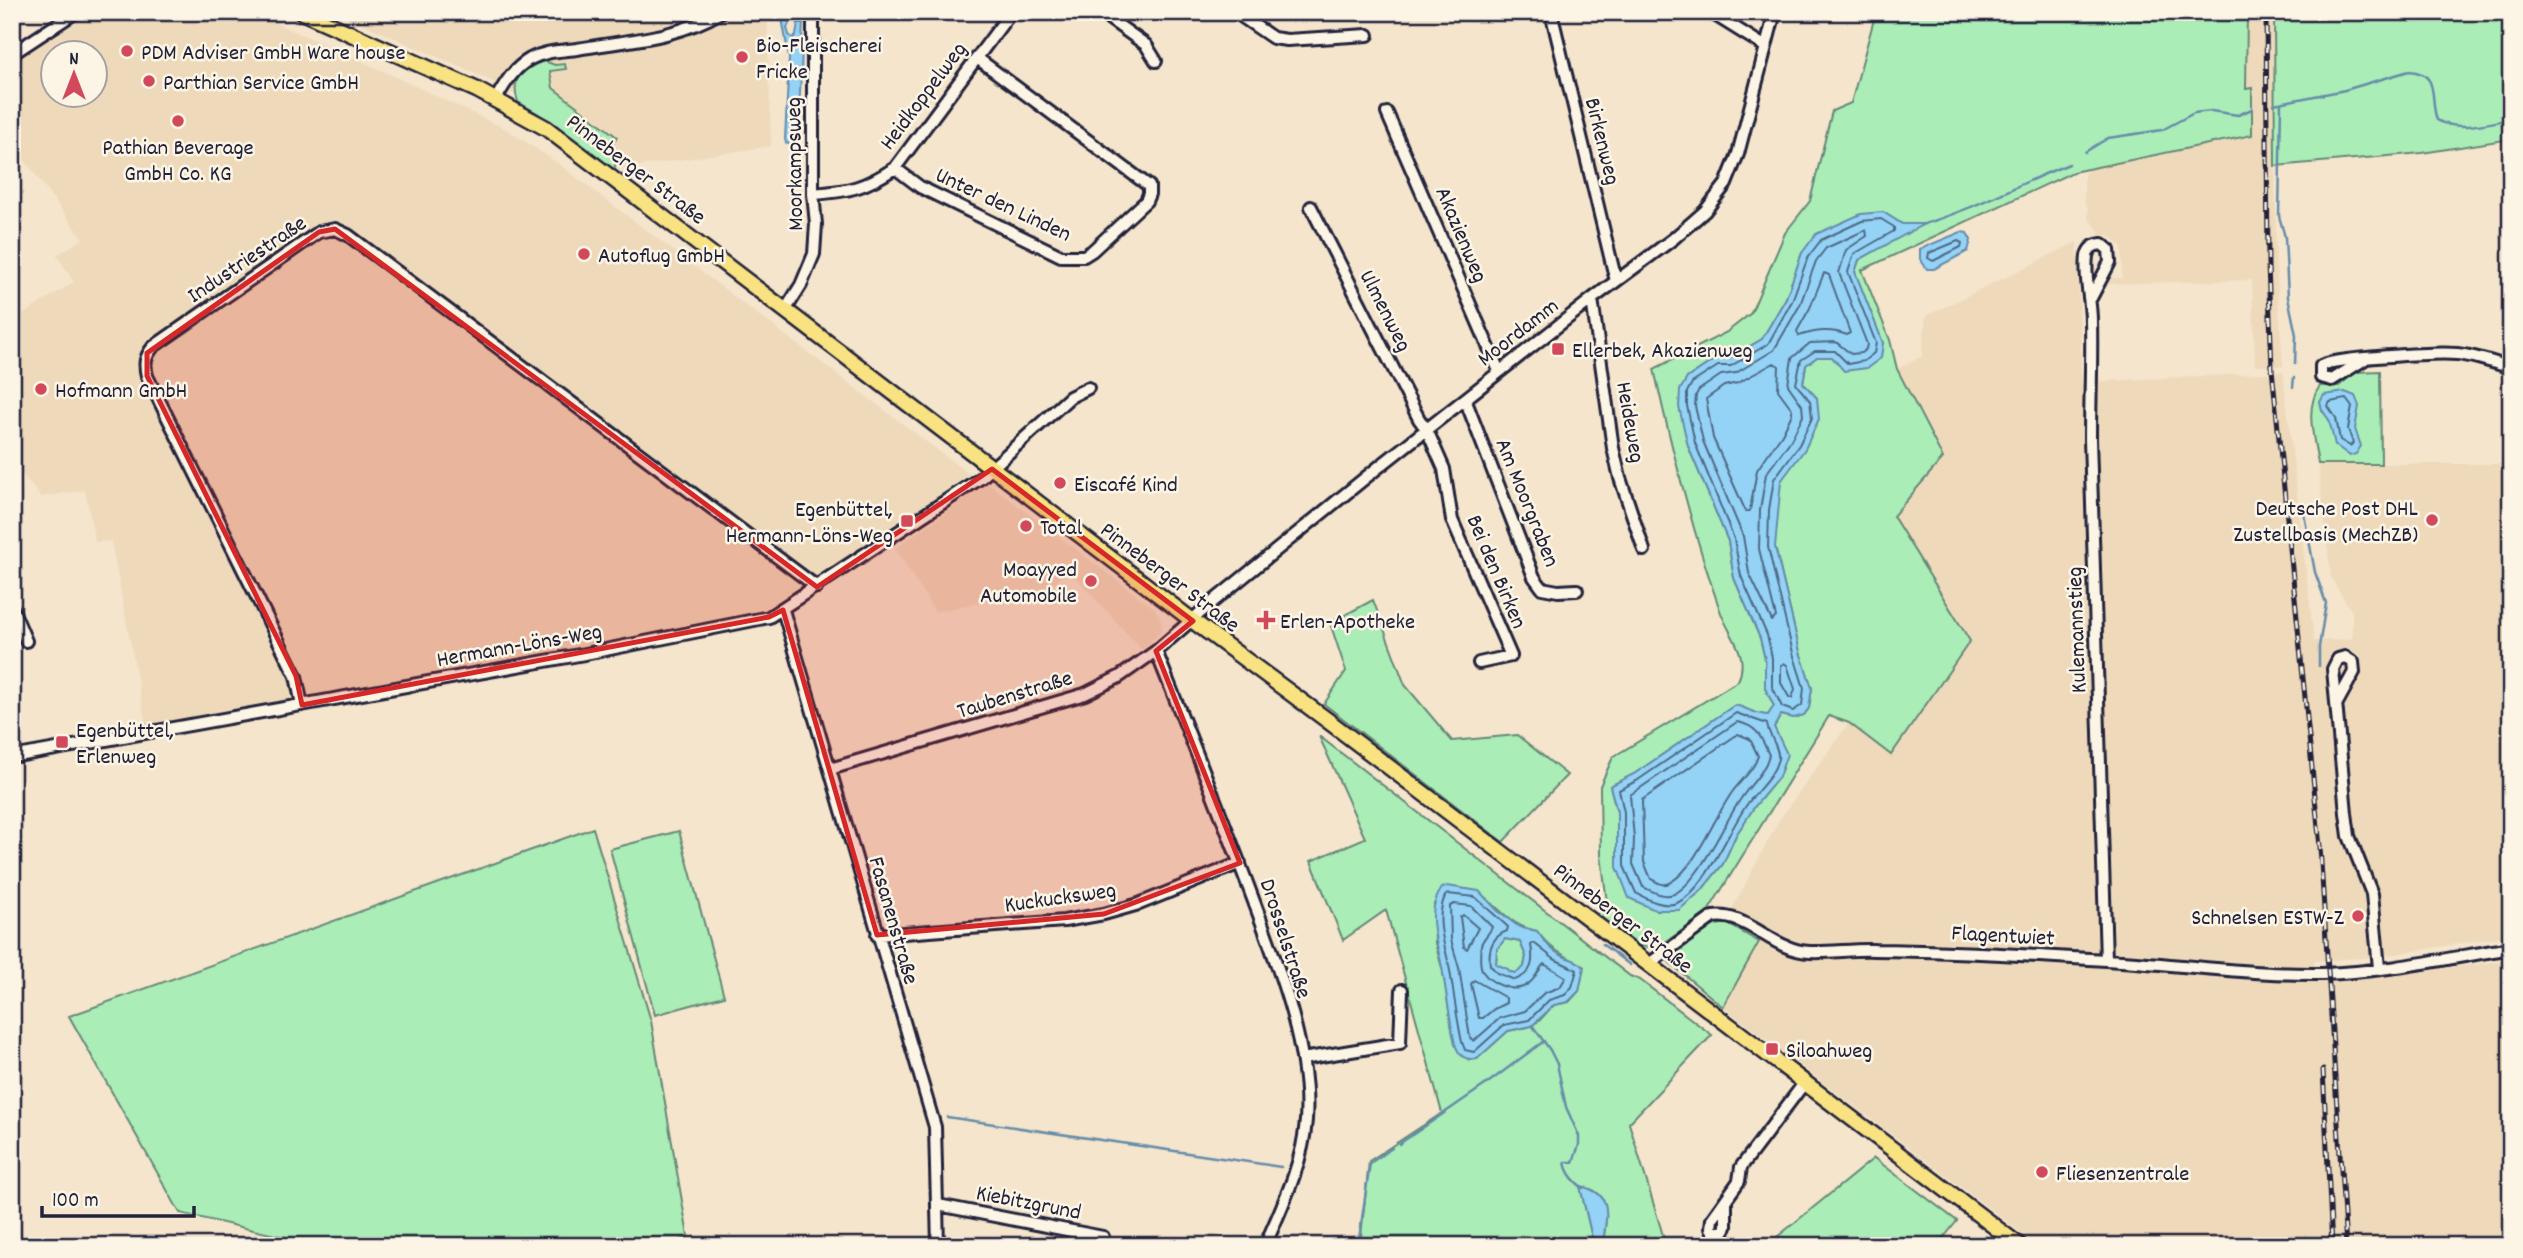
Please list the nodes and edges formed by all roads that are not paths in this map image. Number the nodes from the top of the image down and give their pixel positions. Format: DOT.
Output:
graph roads {
  1 [pos="76,12"];
  2 [pos="302,12"];
  3 [pos="721,12"];
  4 [pos="813,12"];
  5 [pos="1011,12"];
  6 [pos="1100,12"];
  7 [pos="1235,12"];
  8 [pos="1550,12"];
  9 [pos="1710,12"];
  10 [pos="1775,12"];
  11 [pos="1368,36"];
  12 [pos="1766,47"];
  13 [pos="12,54"];
  14 [pos="977,58"];
  15 [pos="1156,61"];
  16 [pos="496,99"];
  17 [pos="1387,113"];
  18 [pos="895,168"];
  19 [pos="813,194"];
  20 [pos="1311,207"];
  21 [pos="1616,281"];
  22 [pos="2091,298"];
  23 [pos="1592,299"];
  24 [pos="786,309"];
  25 [pos="2365,359"];
  26 [pos="2511,367"];
  27 [pos="1499,371"];
  28 [pos="1088,388"];
  29 [pos="1465,399"];
  30 [pos="1427,430"];
  31 [pos="992,469"];
  32 [pos="1644,550"];
  33 [pos="817,586"];
  34 [pos="1577,590"];
  35 [pos="12,608"];
  36 [pos="783,610"];
  37 [pos="1193,621"];
  38 [pos="26,640"];
  39 [pos="1156,651"];
  40 [pos="1479,663"];
  41 [pos="2337,703"];
  42 [pos="302,705"];
  43 [pos="12,757"];
  44 [pos="830,769"];
  45 [pos="1240,863"];
  46 [pos="877,935"];
  47 [pos="2511,948"];
  48 [pos="2106,960"];
  49 [pos="1651,966"];
  50 [pos="2379,968"];
  51 [pos="1402,990"];
  52 [pos="1302,1059"];
  53 [pos="1805,1083"];
  54 [pos="1726,1201"];
  55 [pos="938,1205"];
  56 [pos="938,1246"];
  57 [pos="1105,1246"];
  58 [pos="1265,1246"];
  59 [pos="2020,1246"];
  1 -- 13 [label="street"];
  2 -- 16 [label="main road, Pinneberger Straße"];
  3 -- 16 [label="street"];
  4 -- 19 [label="street, Moorkampsweg"];
  5 -- 14 [label="street, Heidkoppelweg"];
  6 -- 15 [label="street"];
  7 -- 11 [label="street"];
  8 -- 21 [label="street, Birkenweg"];
  9 -- 12 [label="street"];
  10 -- 12 [label="street, Moordamm"];
  12 -- 21 [label="street, Moordamm"];
  14 -- 18 [label="street, Heidkoppelweg"];
  14 -- 18 [label="street, Unter den Linden"];
  16 -- 24 [label="main road, Pinneberger Straße"];
  17 -- 27 [label="street, Akazienweg"];
  18 -- 19 [label="street, Heidkoppelweg"];
  19 -- 24 [label="street, Moorkampsweg"];
  20 -- 30 [label="street, Ulmenweg"];
  21 -- 23 [label="street, Moordamm"];
  22 -- 48 [label="street, Kulemannstieg"];
  23 -- 27 [label="street, Moordamm"];
  23 -- 32 [label="street, Heideweg"];
  24 -- 31 [label="main road, Pinneberger Straße"];
  25 -- 26 [label="street"];
  27 -- 29 [label="street, Moordamm"];
  28 -- 31 [label="street, Hermann-Löns-Weg"];
  29 -- 30 [label="street, Moordamm"];
  29 -- 34 [label="street, Am Moorgraben"];
  30 -- 37 [label="street, Moordamm"];
  30 -- 40 [label="street, Bei den Birken"];
  31 -- 33 [label="street, Hermann-Löns-Weg"];
  31 -- 37 [label="main road, Pinneberger Straße"];
  33 -- 36 [label="street, Hermann-Löns-Weg"];
  33 -- 42 [label="street, Industriestraße"];
  35 -- 38 [label="street"];
  36 -- 42 [label="street, Hermann-Löns-Weg"];
  36 -- 44 [label="street, Fasanenstraße"];
  37 -- 39 [label="street, Taubenstraße"];
  37 -- 49 [label="main road, Pinneberger Straße"];
  39 -- 44 [label="street, Taubenstraße"];
  39 -- 45 [label="street, Drosselstraße"];
  41 -- 50 [label="street"];
  42 -- 43 [label="street, Hermann-Löns-Weg"];
  44 -- 46 [label="street, Fasanenstraße"];
  45 -- 46 [label="street, Kuckucksweg"];
  45 -- 52 [label="street, Drosselstraße"];
  46 -- 55 [label="street, Fasanenstraße"];
  47 -- 50 [label="street, Flagentwiet"];
  48 -- 49 [label="street, Flagentwiet"];
  48 -- 50 [label="street, Flagentwiet"];
  49 -- 53 [label="main road, Pinneberger Straße"];
  51 -- 52 [label="street"];
  52 -- 58 [label="street, Drosselstraße"];
  53 -- 54 [label="street"];
  53 -- 59 [label="main road, Pinneberger Straße"];
  55 -- 56 [label="street, Fasanenstraße"];
  55 -- 57 [label="street, Kiebitzgrund"];
}
